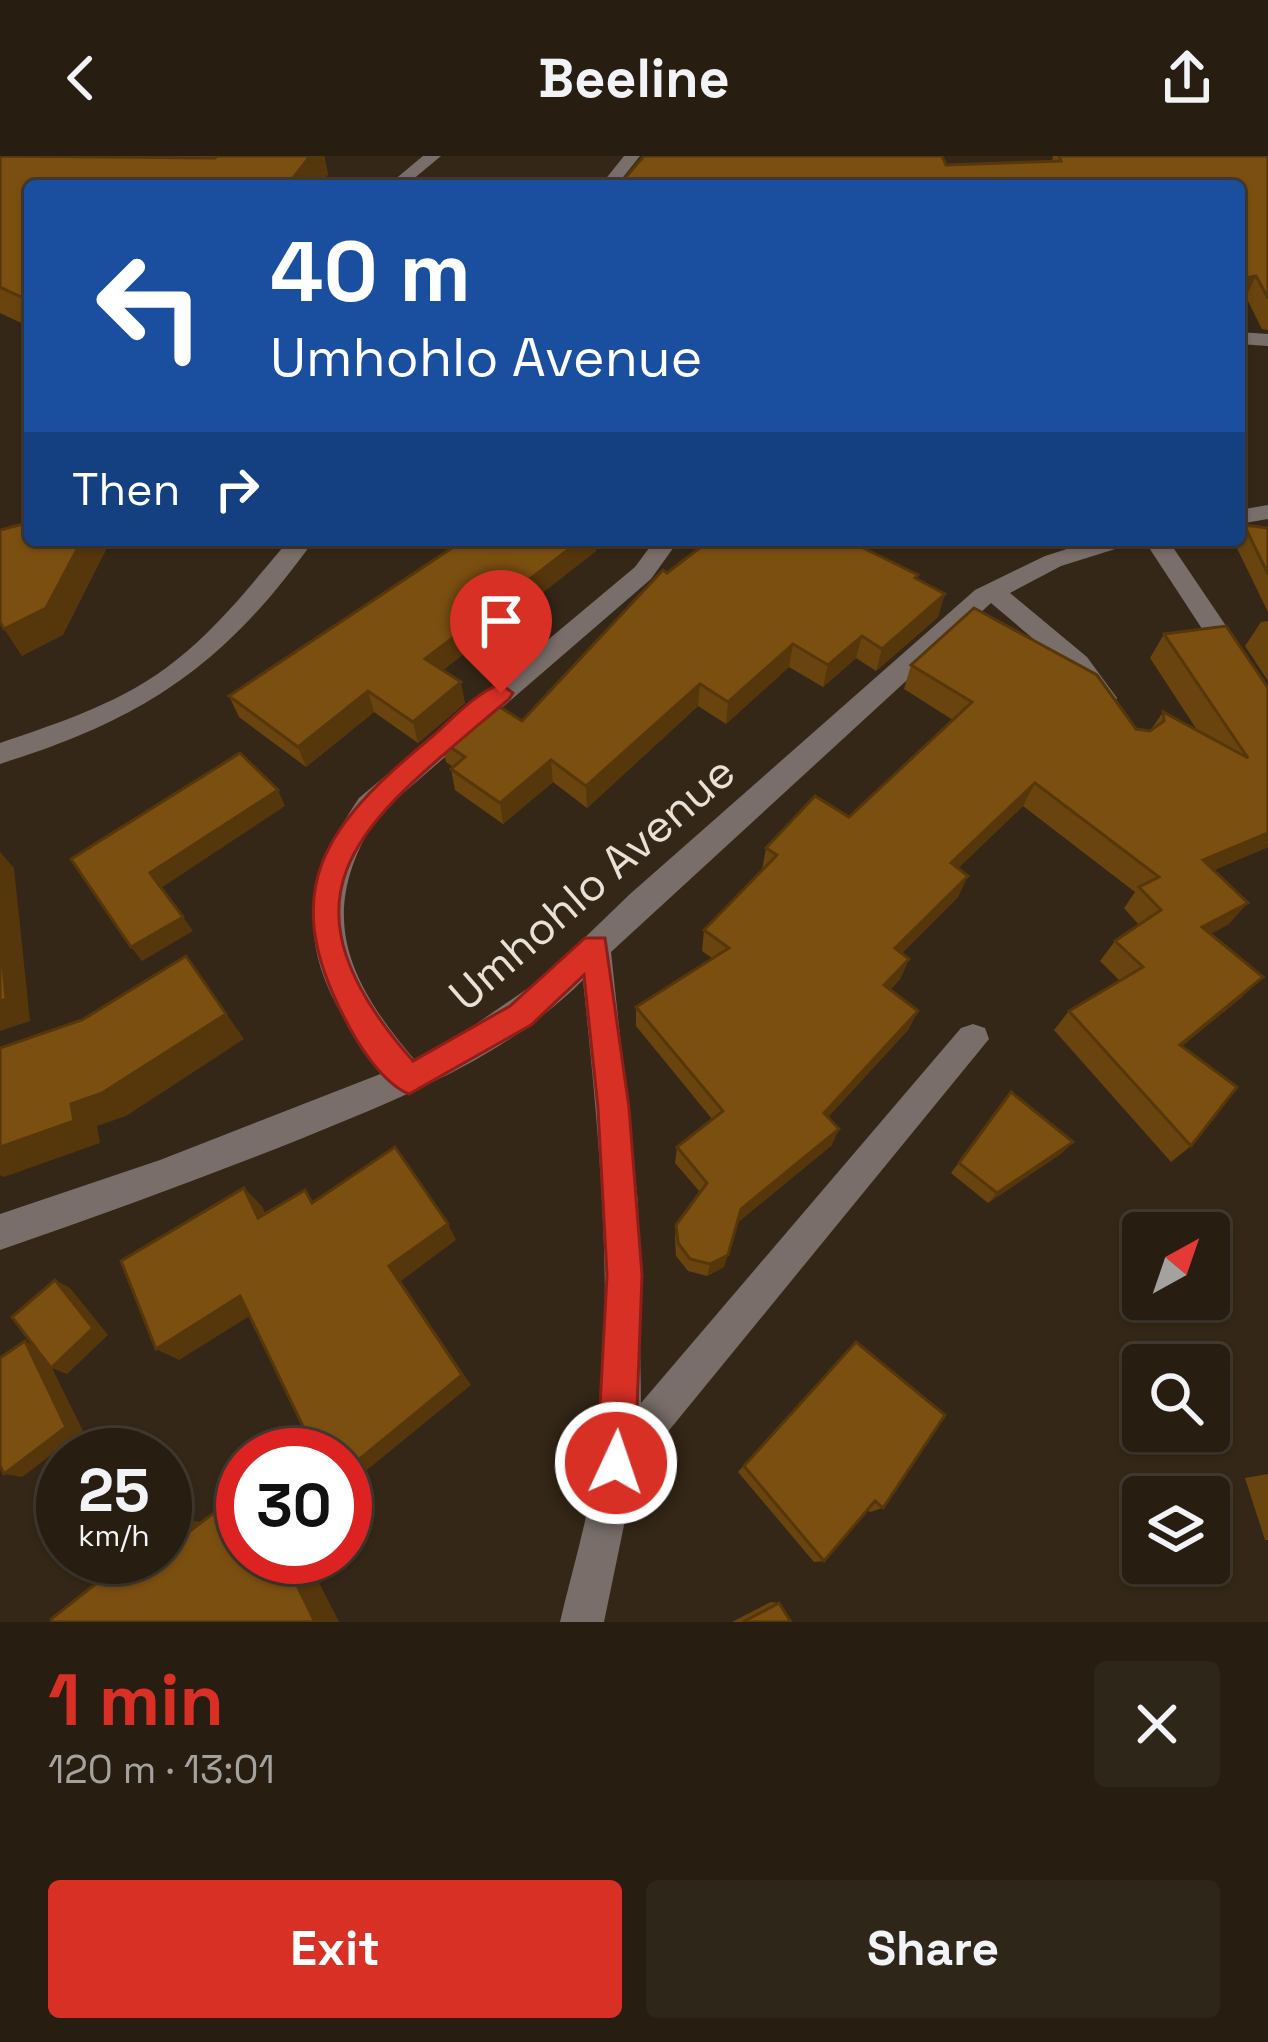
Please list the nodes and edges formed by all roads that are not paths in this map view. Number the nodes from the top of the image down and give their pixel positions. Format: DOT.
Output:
graph roads {
  1 [pos="433,156"];
  2 [pos="632,156"];
  3 [pos="403,180"];
  4 [pos="613,180"];
  5 [pos="297,546"];
  6 [pos="663,546"];
  7 [pos="1101,546"];
  8 [pos="1160,546"];
  9 [pos="992,591"];
  10 [pos="1268,709"];
  11 [pos="1121,725"];
  12 [pos="0,754"];
  13 [pos="595,947"];
  14 [pos="973,1039"];
  15 [pos="409,1079"];
  16 [pos="0,1232"];
  17 [pos="616,1463"];
  18 [pos="582,1622"];
  1 -- 3 [label="street"];
  2 -- 4 [label="street"];
  5 -- 12 [label="street"];
  6 -- 15 [label="street"];
  7 -- 9 [label="street, Umhohlo Avenue"];
  8 -- 10 [label="street"];
  9 -- 11 [label="street"];
  9 -- 13 [label="street, Umhohlo Avenue"];
  13 -- 15 [label="street, Umhohlo Avenue"];
  13 -- 17 [label="street"];
  14 -- 17 [label="street"];
  15 -- 16 [label="street, Umhohlo Avenue"];
  17 -- 18 [label="street"];
}
